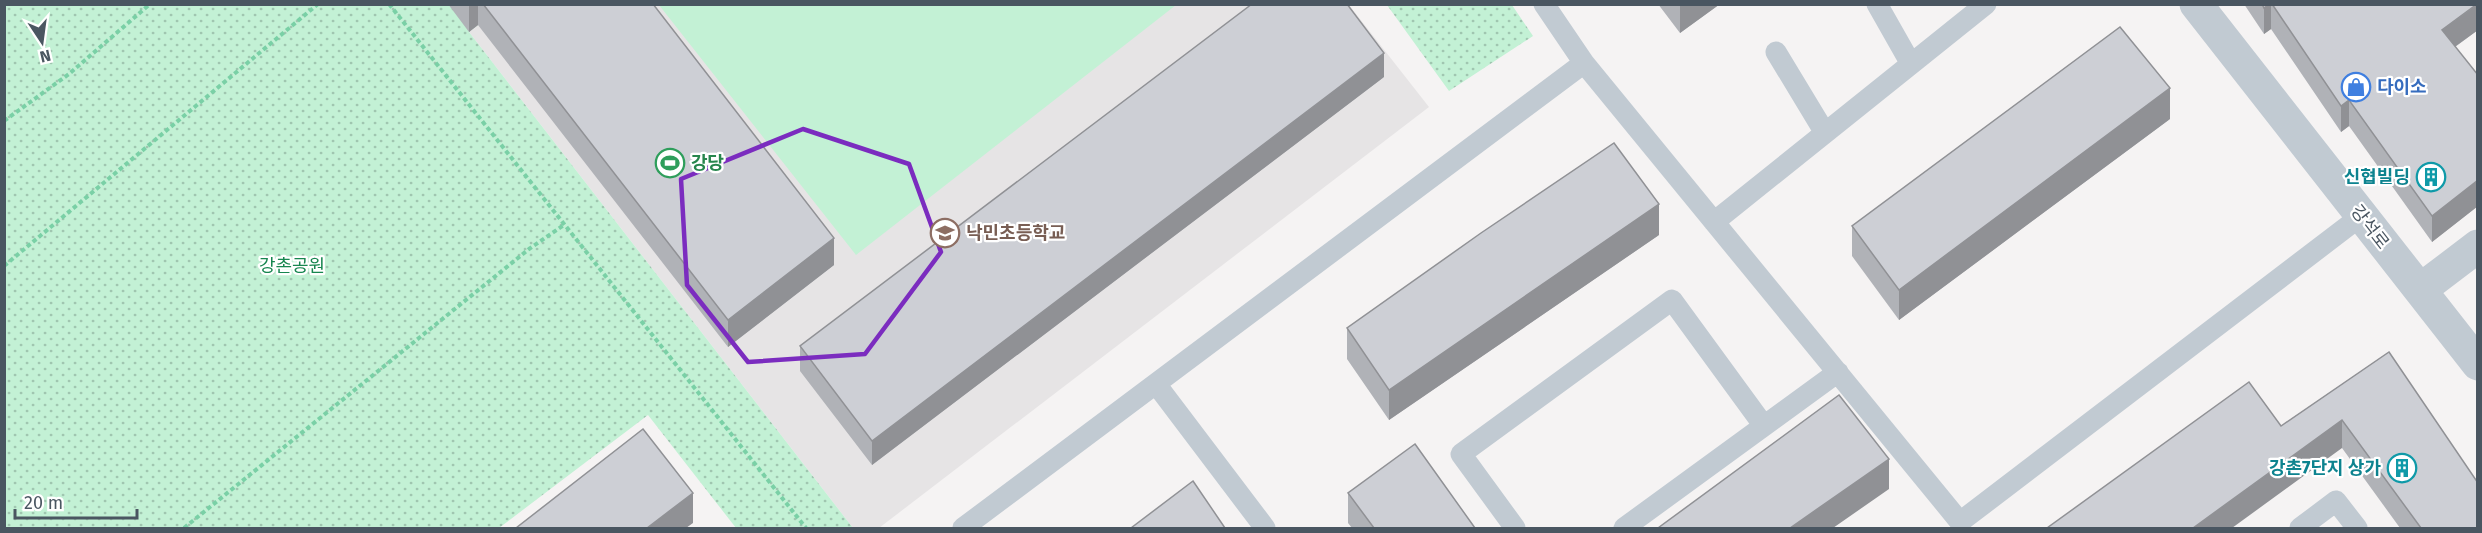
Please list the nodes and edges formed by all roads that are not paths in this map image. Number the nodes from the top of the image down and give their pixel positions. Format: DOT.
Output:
graph roads {
  1 [pos="1544,4"];
  2 [pos="1876,4"];
  3 [pos="1986,4"];
  4 [pos="2196,4"];
  5 [pos="1776,52"];
  6 [pos="1584,63"];
  7 [pos="1911,64"];
  8 [pos="1826,133"];
  9 [pos="2361,216"];
  10 [pos="1714,222"];
  11 [pos="2478,246"];
  12 [pos="2420,290"];
  13 [pos="2478,364"];
  14 [pos="1838,372"];
  15 [pos="1156,384"];
  16 [pos="1764,426"];
  17 [pos="1956,525"];
  18 [pos="963,528"];
  19 [pos="1265,528"];
  20 [pos="1515,528"];
  21 [pos="1624,528"];
  22 [pos="2300,528"];
  23 [pos="2357,528"];
  1 -- 6 [label="lane"];
  2 -- 7 [label="lane"];
  3 -- 7 [label="lane"];
  4 -- 9 [label="street, 강석로"];
  5 -- 8 [label="lane"];
  6 -- 10 [label="lane"];
  6 -- 15 [label="lane"];
  7 -- 8 [label="lane"];
  8 -- 10 [label="lane"];
  9 -- 12 [label="street, 강석로"];
  9 -- 17 [label="lane"];
  10 -- 14 [label="lane"];
  11 -- 12 [label="street"];
  12 -- 13 [label="street, 강석로"];
  14 -- 16 [label="lane"];
  14 -- 17 [label="lane"];
  15 -- 18 [label="lane"];
  15 -- 19 [label="lane"];
  16 -- 20 [label="lane"];
  16 -- 21 [label="lane"];
  22 -- 23 [label="lane"];
}
